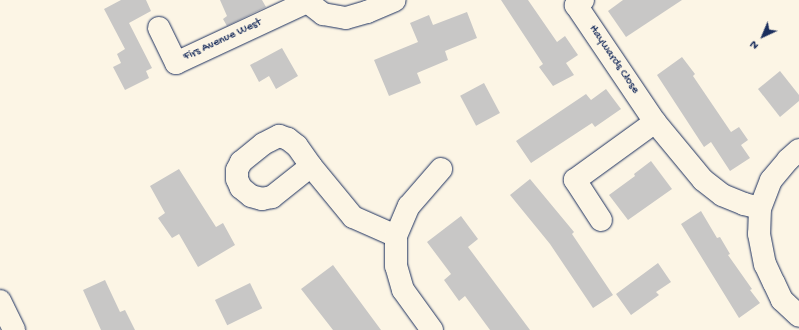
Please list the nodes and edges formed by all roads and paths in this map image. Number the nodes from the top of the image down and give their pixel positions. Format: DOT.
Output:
graph roads {
  1 [pos="396,0"];
  2 [pos="583,0"];
  3 [pos="306,1"];
  4 [pos="159,28"];
  5 [pos="655,122"];
  6 [pos="799,150"];
  7 [pos="311,166"];
  8 [pos="441,169"];
  9 [pos="760,208"];
  10 [pos="601,220"];
  11 [pos="396,236"];
  12 [pos="799,316"];
  13 [pos="432,330"];
  1 -- 3 [label="street, Firs Avenue West"];
  2 -- 5 [label="street, Haywards Close"];
  3 -- 4 [label="street, Firs Avenue West"];
  5 -- 9 [label="street, Haywards Close"];
  5 -- 10 [label="street"];
  6 -- 9 [label="street"];
  7 -- 11 [label="street"];
  8 -- 11 [label="street"];
  9 -- 12 [label="street"];
  11 -- 13 [label="street"];
}
